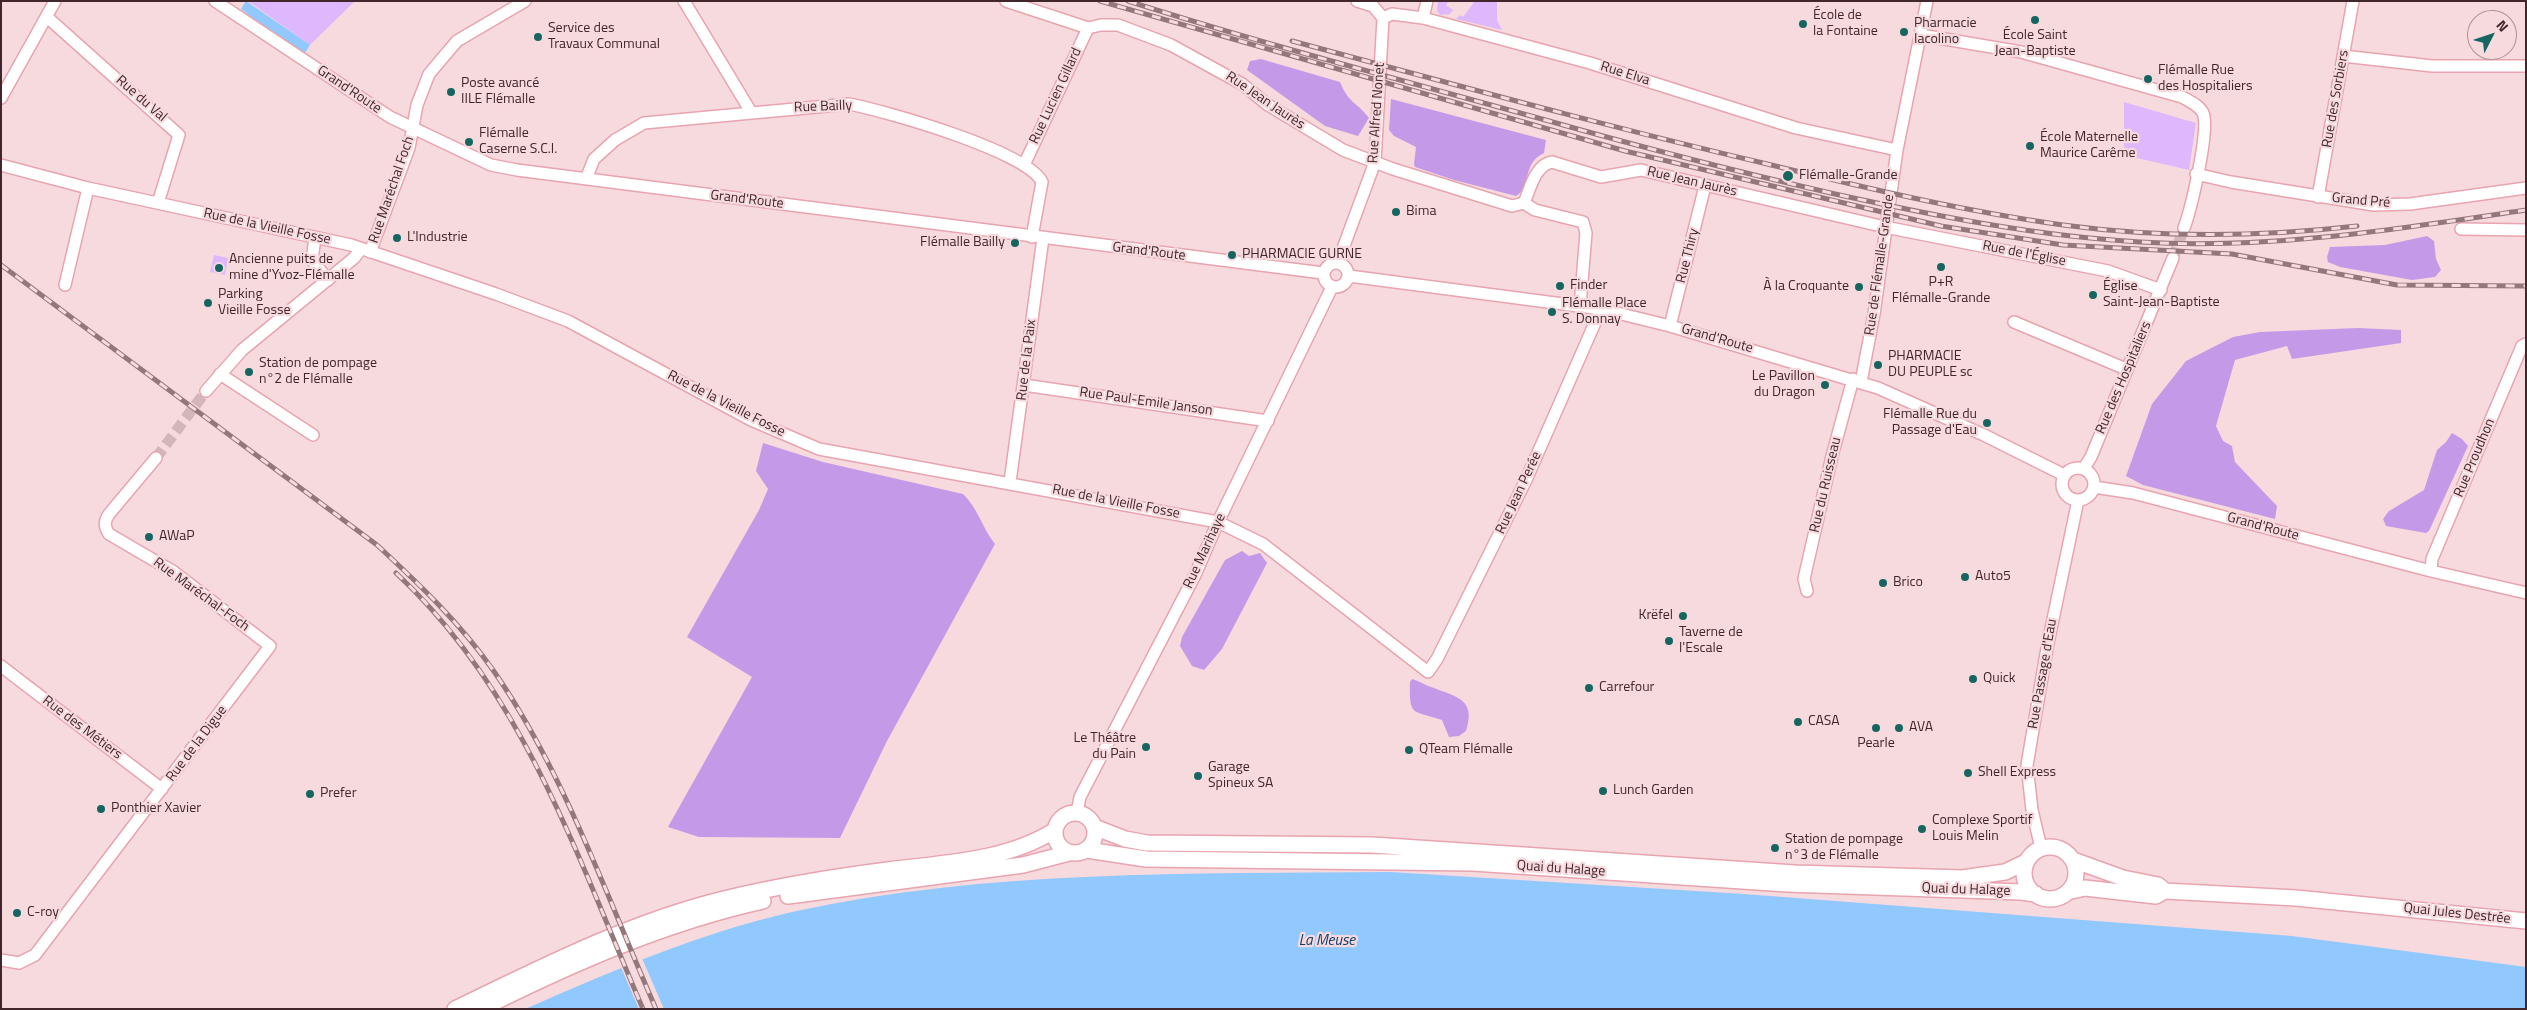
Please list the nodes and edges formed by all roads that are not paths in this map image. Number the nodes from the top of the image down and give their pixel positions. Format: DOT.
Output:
graph roads {
  1 [pos="56,1"];
  2 [pos="215,1"];
  3 [pos="525,1"];
  4 [pos="684,1"];
  5 [pos="1006,1"];
  6 [pos="1356,1"];
  7 [pos="1427,1"];
  8 [pos="1927,1"];
  9 [pos="2353,1"];
  10 [pos="47,17"];
  11 [pos="1383,18"];
  12 [pos="1423,18"];
  13 [pos="1088,28"];
  14 [pos="1921,36"];
  15 [pos="2343,56"];
  16 [pos="2526,66"];
  17 [pos="1,98"];
  18 [pos="752,112"];
  19 [pos="414,128"];
  20 [pos="1897,150"];
  21 [pos="1375,162"];
  22 [pos="1024,165"];
  23 [pos="1,166"];
  24 [pos="2196,174"];
  25 [pos="586,179"];
  26 [pos="1705,186"];
  27 [pos="88,188"];
  28 [pos="2526,188"];
  29 [pos="2318,197"];
  30 [pos="158,203"];
  31 [pos="1524,203"];
  32 [pos="1885,227"];
  33 [pos="2184,228"];
  34 [pos="2461,229"];
  35 [pos="2526,230"];
  36 [pos="315,238"];
  37 [pos="1038,238"];
  38 [pos="366,251"];
  39 [pos="2172,258"];
  40 [pos="1338,262"];
  41 [pos="1323,273"];
  42 [pos="1348,276"];
  43 [pos="328,280"];
  44 [pos="65,286"];
  45 [pos="1332,287"];
  46 [pos="2161,290"];
  47 [pos="1580,306"];
  48 [pos="1602,309"];
  49 [pos="2014,322"];
  50 [pos="1670,326"];
  51 [pos="2524,345"];
  52 [pos="2126,369"];
  53 [pos="220,374"];
  54 [pos="1857,381"];
  55 [pos="1024,384"];
  56 [pos="206,390"];
  57 [pos="1268,421"];
  58 [pos="313,435"];
  59 [pos="156,458"];
  60 [pos="2084,468"];
  61 [pos="2064,475"];
  62 [pos="1010,482"];
  63 [pos="2094,487"];
  64 [pos="2078,500"];
  65 [pos="1218,522"];
  66 [pos="2431,572"];
  67 [pos="1807,591"];
  68 [pos="2526,593"];
  69 [pos="270,646"];
  70 [pos="1,666"];
  71 [pos="1428,672"];
  72 [pos="162,789"];
  73 [pos="1077,813"];
  74 [pos="1094,827"];
  75 [pos="1055,830"];
  76 [pos="2041,848"];
  77 [pos="1087,850"];
  78 [pos="1069,852"];
  79 [pos="2073,860"];
  80 [pos="2026,862"];
  81 [pos="2165,891"];
  82 [pos="2068,892"];
  83 [pos="2036,894"];
  84 [pos="2388,908"];
  85 [pos="2526,921"];
  86 [pos="1,960"];
  87 [pos="455,1009"];
  88 [pos="481,1009"];
  1 -- 10 [label="street"];
  2 -- 19 [label="street, Grand'Route"];
  3 -- 19 [label="street, Rue Maréchal Foch"];
  4 -- 18 [label="street"];
  5 -- 13 [label="street, Rue Jean Jaurès"];
  6 -- 11 [label="street"];
  7 -- 12 [label="street"];
  8 -- 14 [label="street, Rue de Flémalle-Grande"];
  9 -- 15 [label="street, Rue des Sorbiers"];
  10 -- 17 [label="street"];
  10 -- 30 [label="street, Rue du Val"];
  11 -- 12 [label="street, Rue Elva"];
  11 -- 21 [label="street, Rue Alfred Nonet"];
  12 -- 20 [label="street, Rue Elva"];
  13 -- 21 [label="street, Rue Jean Jaurès"];
  13 -- 22 [label="street, Rue Lucien Gillard"];
  14 -- 20 [label="street, Rue de Flémalle-Grande"];
  14 -- 24 [label="street"];
  15 -- 16 [label="street"];
  15 -- 29 [label="street, Rue des Sorbiers"];
  18 -- 22 [label="street, Rue Bailly"];
  18 -- 25 [label="street, Rue Bailly"];
  19 -- 25 [label="street, Grand'Route"];
  19 -- 38 [label="street, Rue Maréchal Foch"];
  20 -- 32 [label="street, Rue de Flémalle-Grande"];
  21 -- 31 [label="street, Rue Jean Jaurès"];
  21 -- 40 [label="street, Rue Alfred Nonet"];
  22 -- 37 [label="street, Rue Bailly"];
  23 -- 27 [label="street, Rue de la Vieille Fosse"];
  24 -- 29 [label="street, Grand Pré"];
  24 -- 33 [label="street"];
  25 -- 37 [label="street, Grand'Route"];
  26 -- 31 [label="street, Rue Jean Jaurès"];
  26 -- 32 [label="street, Rue Jean Jaurès"];
  26 -- 50 [label="street, Rue Thiry"];
  27 -- 30 [label="street, Rue de la Vieille Fosse"];
  27 -- 44 [label="street"];
  28 -- 29 [label="street, Grand Pré"];
  30 -- 36 [label="street, Rue de la Vieille Fosse"];
  31 -- 47 [label="street, Rue Jean Jaurès"];
  32 -- 46 [label="street, Rue de l'Église"];
  32 -- 54 [label="street, Rue de Flémalle-Grande"];
  34 -- 35 [label="street"];
  36 -- 38 [label="street, Rue de la Vieille Fosse"];
  36 -- 43 [label="street"];
  37 -- 41 [label="street, Grand'Route"];
  37 -- 55 [label="street, Rue de la Paix"];
  38 -- 43 [label="street"];
  38 -- 62 [label="street, Rue de la Vieille Fosse"];
  39 -- 46 [label="street, Rue des Hospitaliers"];
  40 -- 41 [label="street"];
  40 -- 42 [label="street"];
  41 -- 45 [label="street"];
  42 -- 45 [label="street"];
  42 -- 47 [label="street, Grand'Route"];
  43 -- 53 [label="street"];
  45 -- 57 [label="street, Rue Marihaye"];
  46 -- 52 [label="street, Rue des Hospitaliers"];
  47 -- 48 [label="street, Grand'Route"];
  48 -- 50 [label="street, Grand'Route"];
  48 -- 71 [label="street, Rue Jean Perée"];
  49 -- 52 [label="street"];
  50 -- 54 [label="street, Grand'Route"];
  51 -- 66 [label="street, Rue Proudhon"];
  52 -- 60 [label="street, Rue des Hospitaliers"];
  53 -- 56 [label="street"];
  53 -- 58 [label="street"];
  54 -- 61 [label="street, Grand'Route"];
  54 -- 67 [label="street, Rue du Ruisseau"];
  55 -- 57 [label="street, Rue Paul-Emile Janson"];
  55 -- 62 [label="street, Rue de la Paix"];
  57 -- 65 [label="street, Rue Marihaye"];
  59 -- 69 [label="street, Rue Maréchal-Foch"];
  60 -- 61 [label="street"];
  60 -- 63 [label="street"];
  61 -- 64 [label="street"];
  62 -- 65 [label="street, Rue de la Vieille Fosse"];
  63 -- 64 [label="street"];
  63 -- 66 [label="street, Grand'Route"];
  64 -- 76 [label="street, Rue Passage d'Eau"];
  65 -- 71 [label="street, Rue de la Vieille Fosse"];
  65 -- 73 [label="street, Rue Marihaye"];
  66 -- 68 [label="street, Grand'Route"];
  69 -- 72 [label="street, Rue de la Digue"];
  70 -- 72 [label="street, Rue des Métiers"];
  72 -- 86 [label="street, Rue de la Digue"];
  73 -- 74 [label="main road"];
  73 -- 75 [label="main road"];
  74 -- 77 [label="main road"];
  74 -- 80 [label="main road, Quai du Halage"];
  75 -- 78 [label="main road"];
  75 -- 87 [label="main road"];
  76 -- 79 [label="main road, Quai du Halage"];
  76 -- 80 [label="main road, Quai du Halage"];
  77 -- 78 [label="main road"];
  77 -- 83 [label="main road, Quai du Halage"];
  78 -- 88 [label="main road"];
  79 -- 81 [label="main road, Quai du Halage"];
  79 -- 82 [label="main road"];
  80 -- 83 [label="main road, Quai du Halage"];
  81 -- 82 [label="main road, Quai du Halage"];
  81 -- 84 [label="main road, Quai du Halage"];
  82 -- 83 [label="main road, Quai du Halage"];
  84 -- 85 [label="main road, Quai Jules Destrée"];
}
